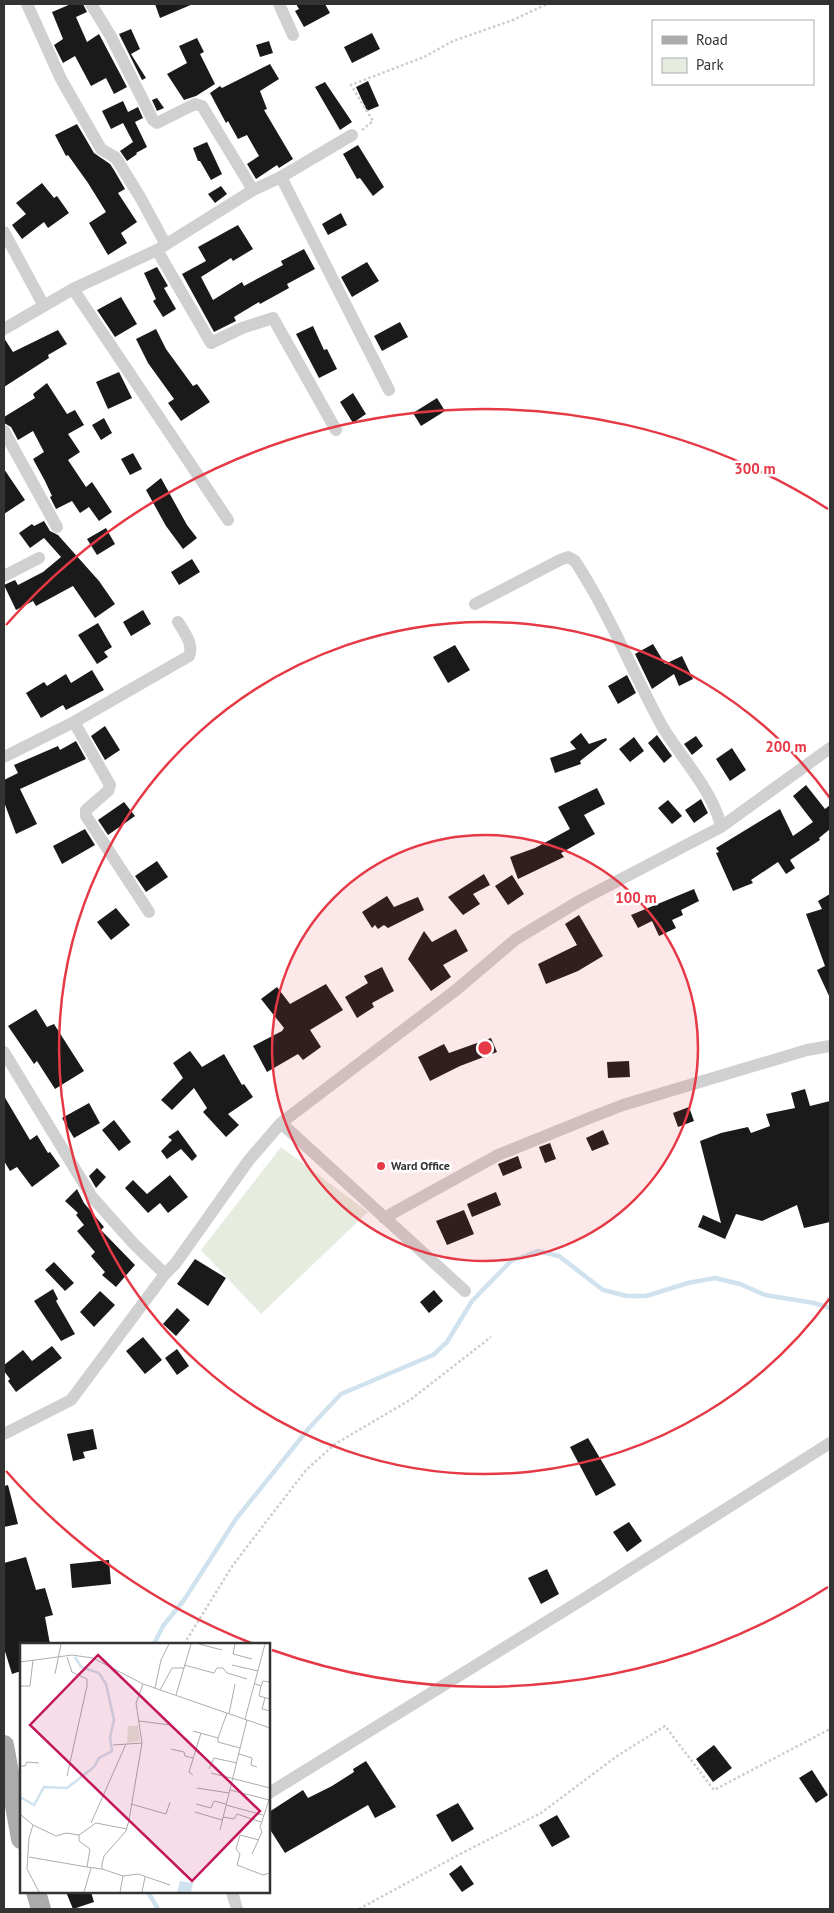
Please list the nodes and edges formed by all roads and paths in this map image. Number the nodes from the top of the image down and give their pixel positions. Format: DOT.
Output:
graph roads {
  1 [pos="27,4"];
  2 [pos="91,4"];
  3 [pos="279,4"];
  4 [pos="547,4"];
  5 [pos="293,35"];
  6 [pos="352,135"];
  7 [pos="281,177"];
  8 [pos="253,190"];
  9 [pos="4,232"];
  10 [pos="161,247"];
  11 [pos="73,289"];
  12 [pos="44,306"];
  13 [pos="4,329"];
  14 [pos="389,390"];
  15 [pos="336,430"];
  16 [pos="4,431"];
  17 [pos="228,520"];
  18 [pos="57,527"];
  19 [pos="39,558"];
  20 [pos="4,576"];
  21 [pos="475,604"];
  22 [pos="178,622"];
  23 [pos="74,722"];
  24 [pos="830,748"];
  25 [pos="4,757"];
  26 [pos="721,827"];
  27 [pos="149,912"];
  28 [pos="830,1046"];
  29 [pos="4,1052"];
  30 [pos="281,1123"];
  31 [pos="384,1218"];
  32 [pos="165,1274"];
  33 [pos="465,1291"];
  34 [pos="491,1337"];
  35 [pos="4,1434"];
  36 [pos="830,1443"];
  37 [pos="185,1643"];
  38 [pos="830,1729"];
  39 [pos="4,1745"];
  40 [pos="270,1792"];
  41 [pos="20,1833"];
  42 [pos="36,1893"];
  43 [pos="232,1893"];
  44 [pos="41,1909"];
  45 [pos="238,1909"];
  46 [pos="359,1909"];
  1 -- 10 [label="street"];
  2 -- 8 [label="street"];
  3 -- 5 [label="street"];
  4 -- 6 [label="path"];
  6 -- 7 [label="street"];
  7 -- 8 [label="street"];
  7 -- 14 [label="street"];
  8 -- 10 [label="street"];
  9 -- 12 [label="street"];
  10 -- 11 [label="street"];
  10 -- 15 [label="street"];
  11 -- 12 [label="street"];
  11 -- 17 [label="street"];
  12 -- 13 [label="street"];
  16 -- 18 [label="street"];
  19 -- 20 [label="street"];
  21 -- 26 [label="street"];
  22 -- 23 [label="street"];
  23 -- 25 [label="street"];
  23 -- 27 [label="street"];
  24 -- 26 [label="street"];
  26 -- 30 [label="street"];
  28 -- 31 [label="street"];
  29 -- 32 [label="street"];
  30 -- 31 [label="street"];
  30 -- 32 [label="street"];
  31 -- 33 [label="street"];
  32 -- 35 [label="street"];
  34 -- 37 [label="path"];
  36 -- 40 [label="street"];
  38 -- 46 [label="path"];
  39 -- 41 [label="main road"];
  42 -- 44 [label="main road"];
  43 -- 45 [label="street"];
}
